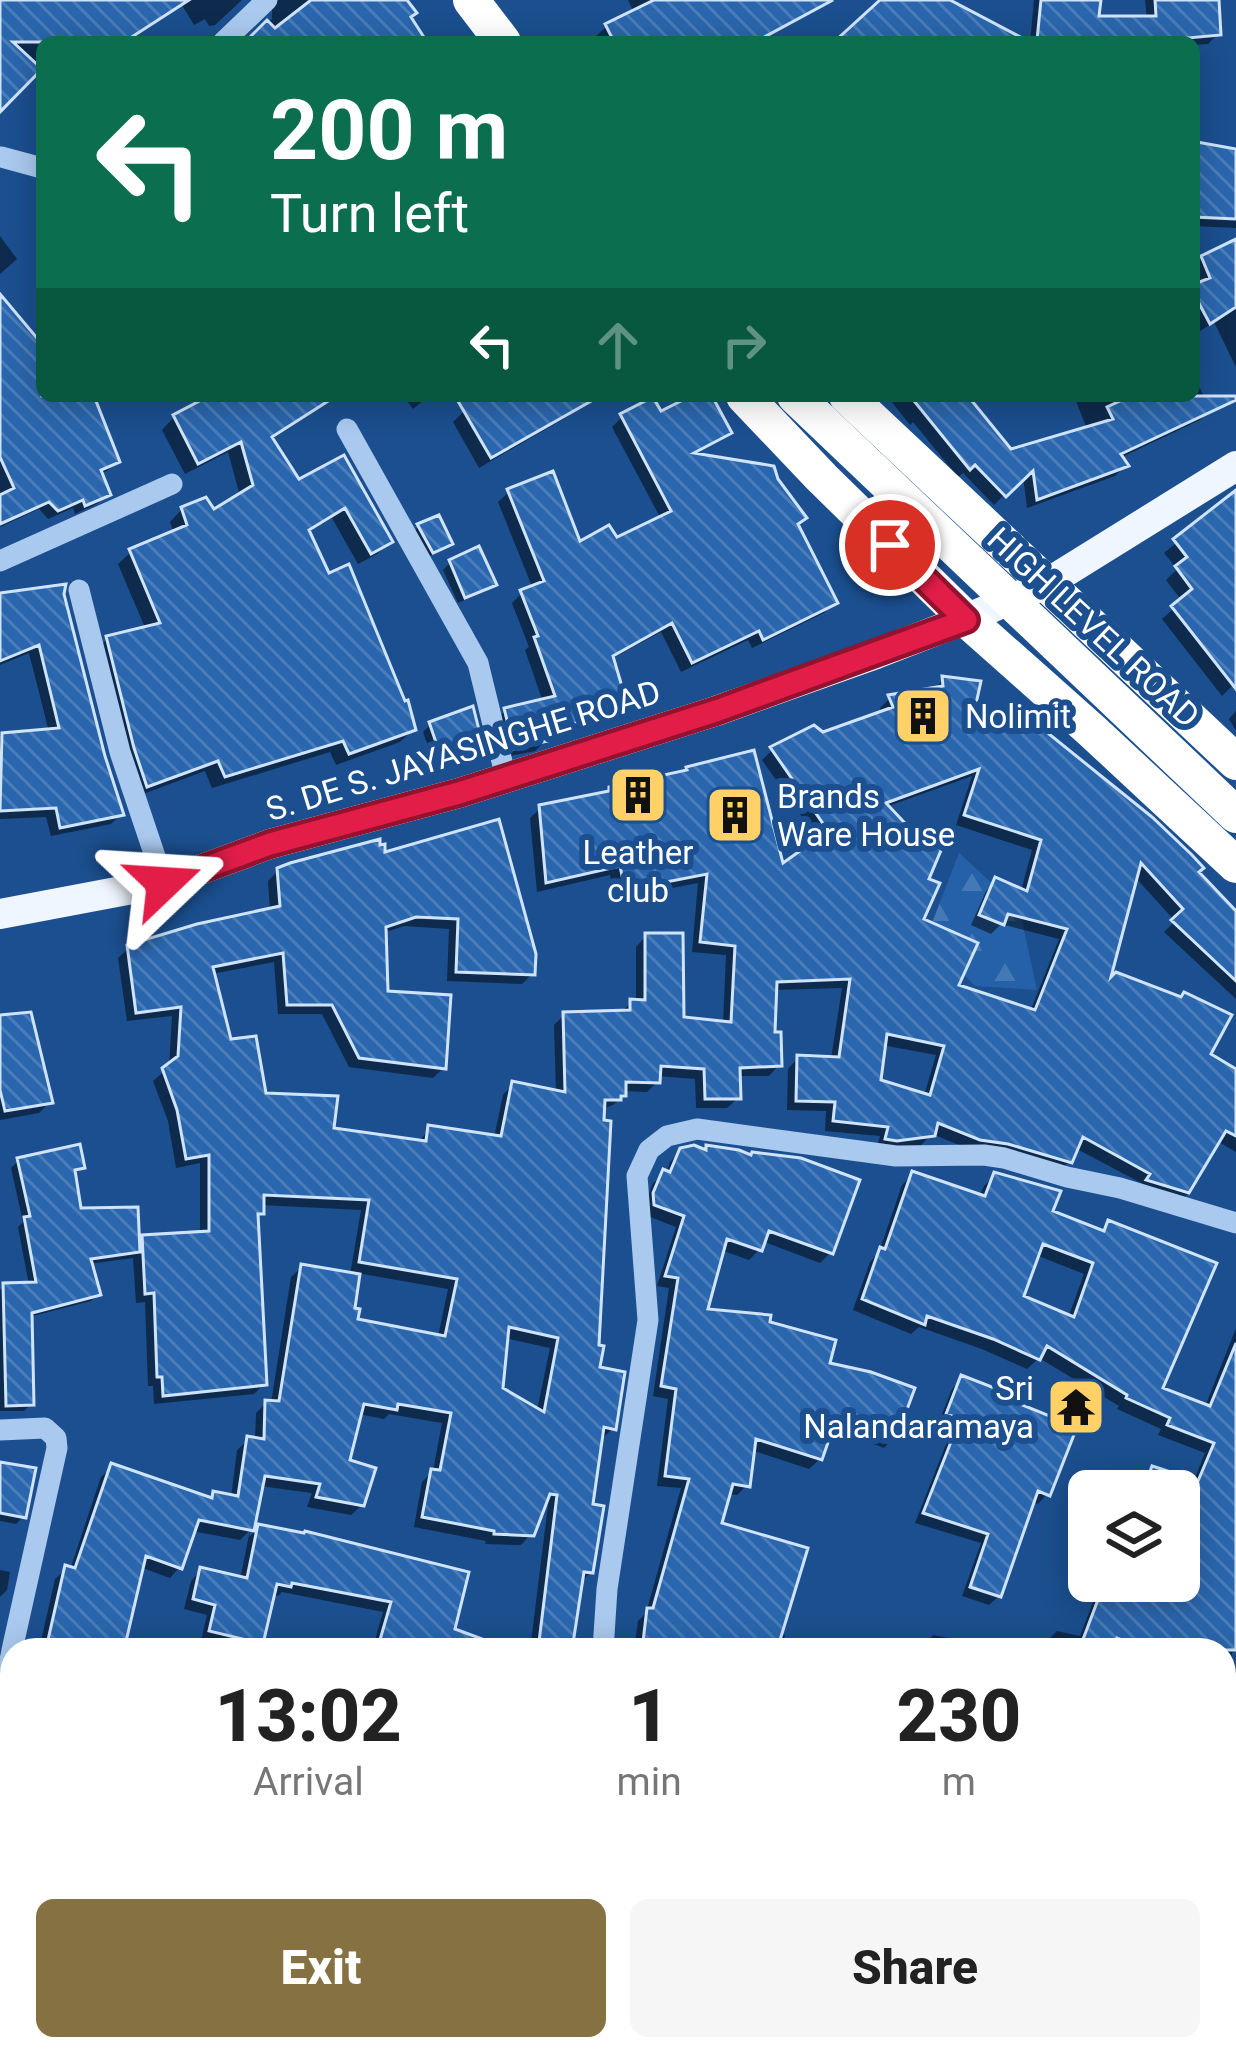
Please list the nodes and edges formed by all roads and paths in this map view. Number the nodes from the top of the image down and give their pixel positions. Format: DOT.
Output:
graph roads {
  1 [pos="267,0"];
  2 [pos="478,2"];
  3 [pos="230,36"];
  4 [pos="499,36"];
  5 [pos="1,157"];
  6 [pos="36,166"];
  7 [pos="750,402"];
  8 [pos="801,402"];
  9 [pos="853,402"];
  10 [pos="874,424"];
  11 [pos="346,429"];
  12 [pos="1236,466"];
  13 [pos="822,478"];
  14 [pos="172,484"];
  15 [pos="0,561"];
  16 [pos="1046,584"];
  17 [pos="79,590"];
  18 [pos="953,624"];
  19 [pos="1142,672"];
  20 [pos="1092,731"];
  21 [pos="1236,762"];
  22 [pos="506,778"];
  23 [pos="1236,815"];
  24 [pos="1236,865"];
  25 [pos="164,883"];
  26 [pos="0,914"];
  27 [pos="1236,1223"];
  28 [pos="0,1430"];
  29 [pos="15,1638"];
  30 [pos="604,1638"];
  1 -- 3 [label="street"];
  2 -- 4 [label="highway"];
  5 -- 6 [label="street"];
  7 -- 13 [label="highway"];
  8 -- 23 [label="highway, HIGH LEVEL ROAD, bridge"];
  9 -- 10 [label="highway"];
  10 -- 13 [label="highway"];
  10 -- 16 [label="highway"];
  11 -- 22 [label="street"];
  12 -- 16 [label="main road, S. DE S. JAYASINGHE ROAD"];
  13 -- 18 [label="highway"];
  14 -- 15 [label="street"];
  16 -- 18 [label="main road, S. DE S. JAYASINGHE ROAD"];
  16 -- 19 [label="highway"];
  17 -- 25 [label="street"];
  18 -- 20 [label="highway"];
  18 -- 22 [label="main road, S. DE S. JAYASINGHE ROAD"];
  19 -- 20 [label="highway"];
  19 -- 21 [label="highway"];
  20 -- 24 [label="highway"];
  22 -- 25 [label="main road, S. DE S. JAYASINGHE ROAD"];
  25 -- 26 [label="main road, S. DE S. JAYASINGHE ROAD"];
  27 -- 30 [label="street"];
  28 -- 29 [label="street"];
}
